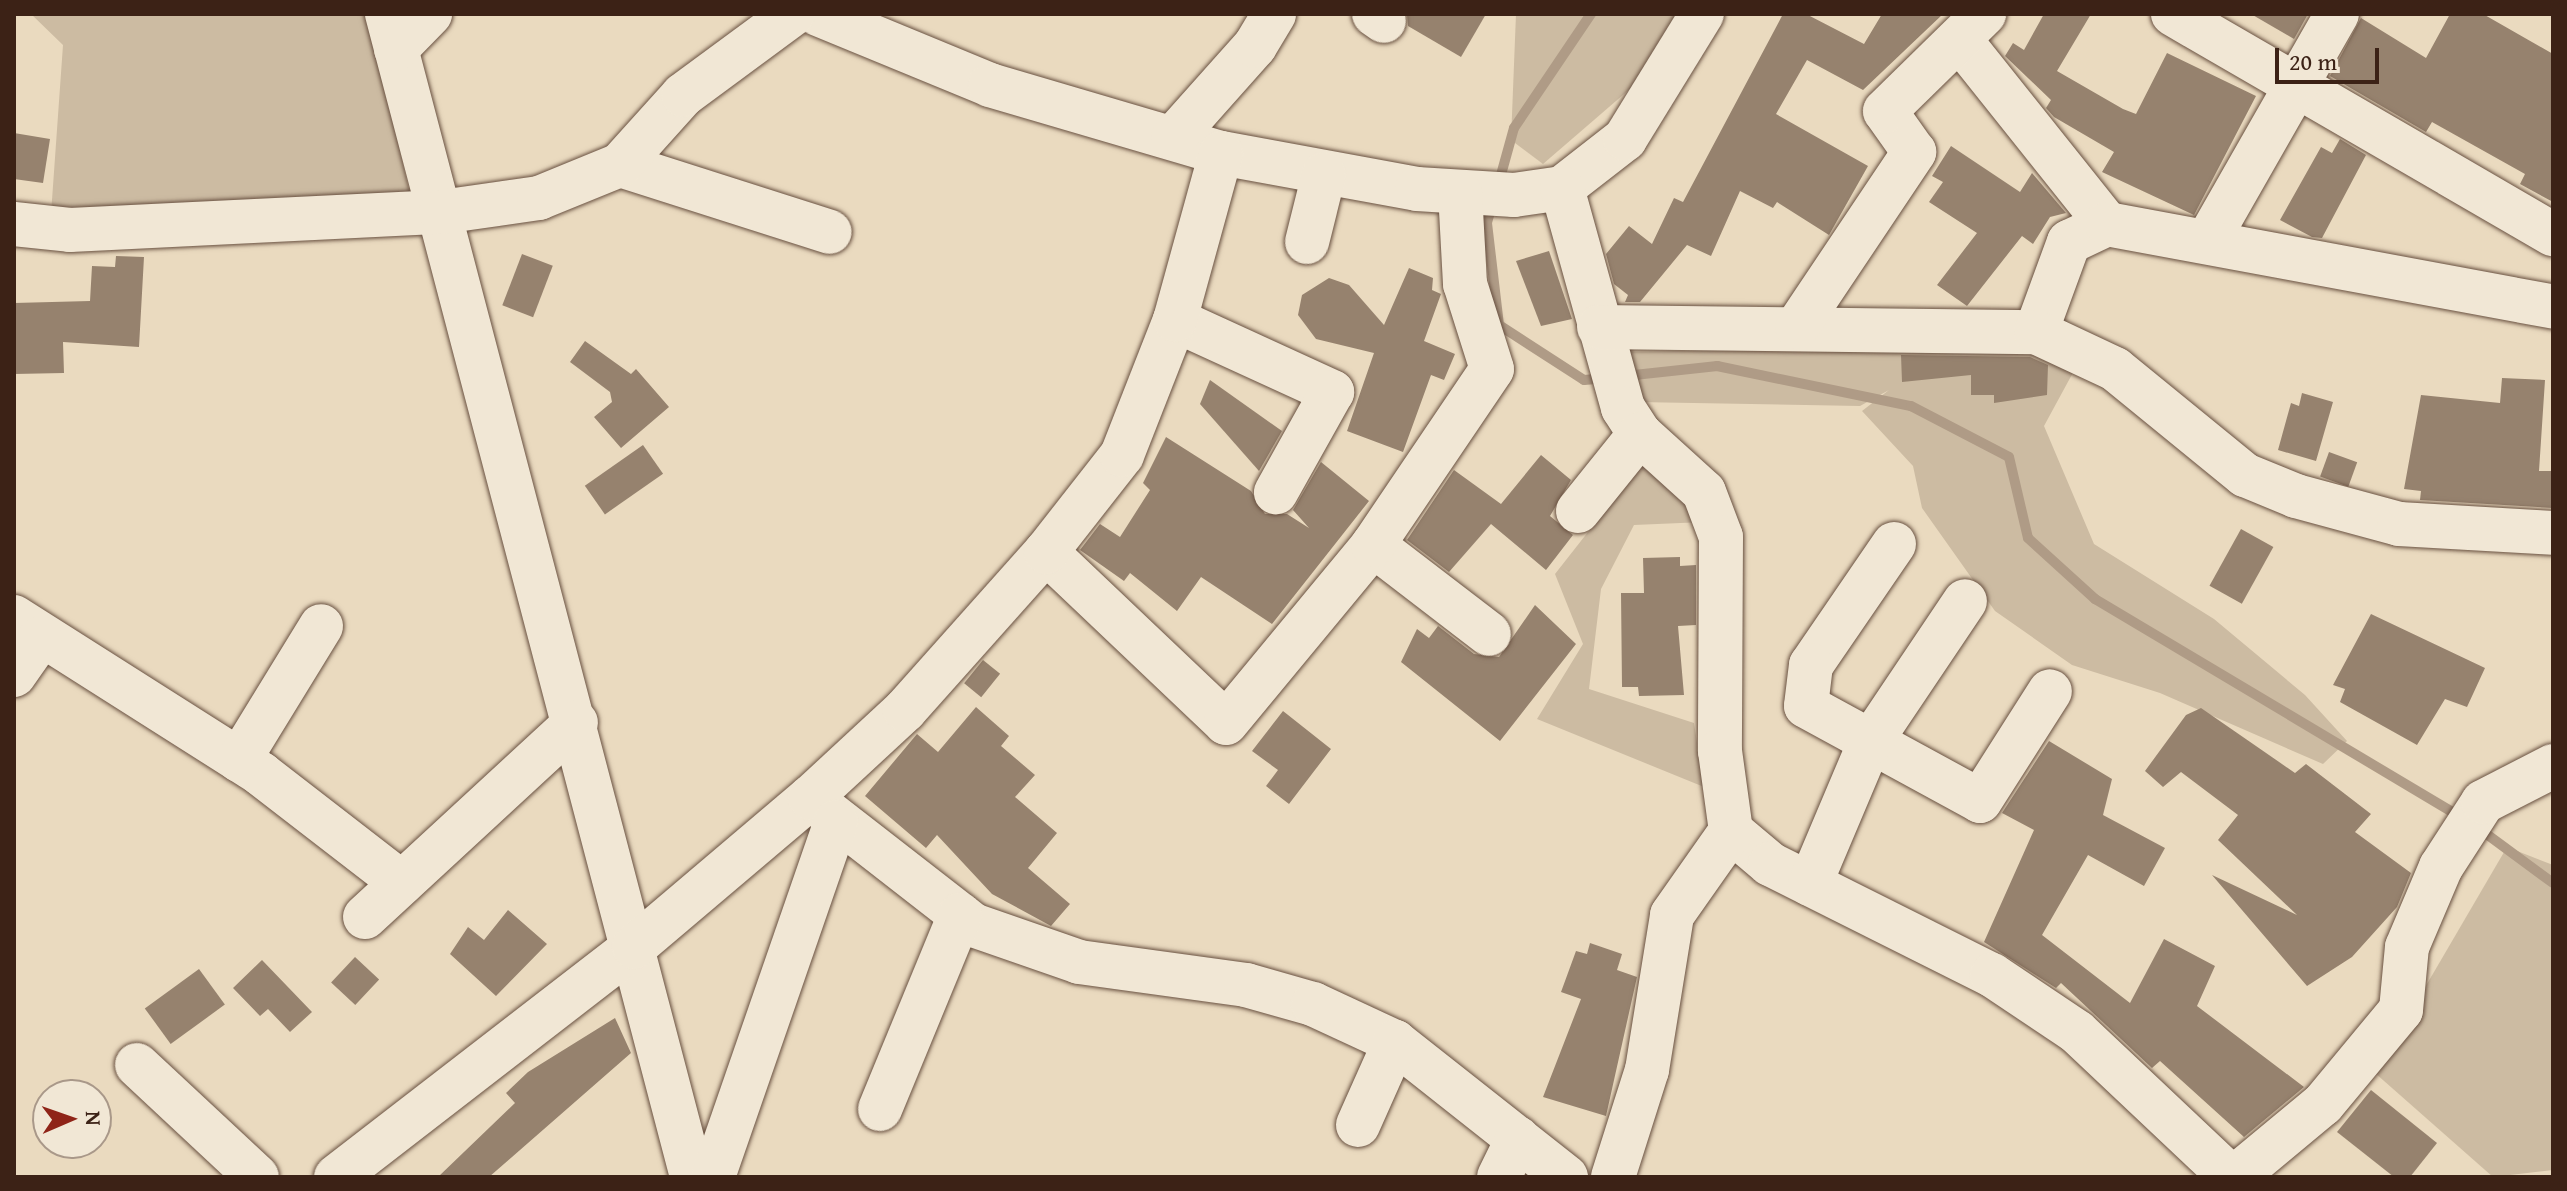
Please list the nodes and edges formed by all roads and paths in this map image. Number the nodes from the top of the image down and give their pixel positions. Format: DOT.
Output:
graph roads {
  1 [pos="430,14"];
  2 [pos="793,14"];
  3 [pos="818,14"];
  4 [pos="1274,14"];
  5 [pos="1702,14"];
  6 [pos="2173,14"];
  7 [pos="2337,14"];
  8 [pos="1972,27"];
  9 [pos="391,32"];
  10 [pos="2296,88"];
  11 [pos="1173,138"];
  12 [pos="1221,153"];
  13 [pos="620,165"];
  14 [pos="1324,174"];
  15 [pos="1562,188"];
  16 [pos="1460,193"];
  17 [pos="441,212"];
  18 [pos="14,224"];
  19 [pos="2107,224"];
  20 [pos="830,232"];
  21 [pos="2553,234"];
  22 [pos="1307,242"];
  23 [pos="2207,242"];
  24 [pos="2553,307"];
  25 [pos="1175,320"];
  26 [pos="1797,327"];
  27 [pos="2036,332"];
  28 [pos="1603,340"];
  29 [pos="1632,421"];
  30 [pos="1276,492"];
  31 [pos="1578,511"];
  32 [pos="2553,533"];
  33 [pos="1894,544"];
  34 [pos="1373,545"];
  35 [pos="1046,552"];
  36 [pos="1965,601"];
  37 [pos="321,626"];
  38 [pos="27,627"];
  39 [pos="1489,634"];
  40 [pos="14,675"];
  41 [pos="2050,691"];
  42 [pos="576,722"];
  43 [pos="1869,744"];
  44 [pos="239,760"];
  45 [pos="2553,766"];
  46 [pos="823,810"];
  47 [pos="1731,831"];
  48 [pos="402,883"];
  49 [pos="1810,884"];
  50 [pos="960,915"];
  51 [pos="365,917"];
  52 [pos="634,947"];
  53 [pos="1395,1042"];
  54 [pos="137,1065"];
  55 [pos="880,1109"];
  56 [pos="1358,1125"];
  57 [pos="1518,1138"];
  58 [pos="257,1177"];
  59 [pos="336,1177"];
  60 [pos="692,1177"];
  61 [pos="713,1177"];
  62 [pos="1499,1177"];
  63 [pos="1566,1177"];
  64 [pos="1613,1177"];
  65 [pos="2233,1177"];
  1 -- 9 [label="street"];
  2 -- 13 [label="street"];
  3 -- 11 [label="street"];
  4 -- 11 [label="street"];
  5 -- 15 [label="street"];
  6 -- 10 [label="street"];
  7 -- 10 [label="street"];
  8 -- 19 [label="street"];
  8 -- 26 [label="street"];
  9 -- 17 [label="street"];
  10 -- 21 [label="street"];
  10 -- 23 [label="street"];
  11 -- 12 [label="street"];
  12 -- 14 [label="street"];
  12 -- 25 [label="street"];
  13 -- 17 [label="street"];
  13 -- 20 [label="street"];
  14 -- 16 [label="street"];
  14 -- 22 [label="street"];
  15 -- 16 [label="street"];
  15 -- 28 [label="street"];
  16 -- 34 [label="street"];
  17 -- 18 [label="street"];
  17 -- 42 [label="street"];
  19 -- 23 [label="street"];
  19 -- 27 [label="street"];
  23 -- 24 [label="street"];
  25 -- 30 [label="street"];
  25 -- 35 [label="street"];
  26 -- 27 [label="street"];
  26 -- 28 [label="street"];
  27 -- 32 [label="street"];
  28 -- 29 [label="street"];
  29 -- 31 [label="street"];
  29 -- 47 [label="street"];
  33 -- 43 [label="street"];
  34 -- 35 [label="street"];
  34 -- 39 [label="street"];
  35 -- 46 [label="street"];
  36 -- 43 [label="street"];
  37 -- 44 [label="street"];
  38 -- 40 [label="street"];
  38 -- 44 [label="street"];
  41 -- 43 [label="street"];
  42 -- 48 [label="street"];
  42 -- 52 [label="street"];
  43 -- 49 [label="street"];
  44 -- 48 [label="street"];
  45 -- 65 [label="street"];
  46 -- 50 [label="street"];
  46 -- 52 [label="street"];
  46 -- 61 [label="street"];
  47 -- 49 [label="street"];
  47 -- 64 [label="street"];
  48 -- 51 [label="street"];
  49 -- 65 [label="street"];
  50 -- 53 [label="street"];
  50 -- 55 [label="street"];
  52 -- 59 [label="street"];
  52 -- 60 [label="street"];
  53 -- 56 [label="street"];
  53 -- 57 [label="street"];
  54 -- 58 [label="street"];
  57 -- 62 [label="street"];
  57 -- 63 [label="street"];
}
